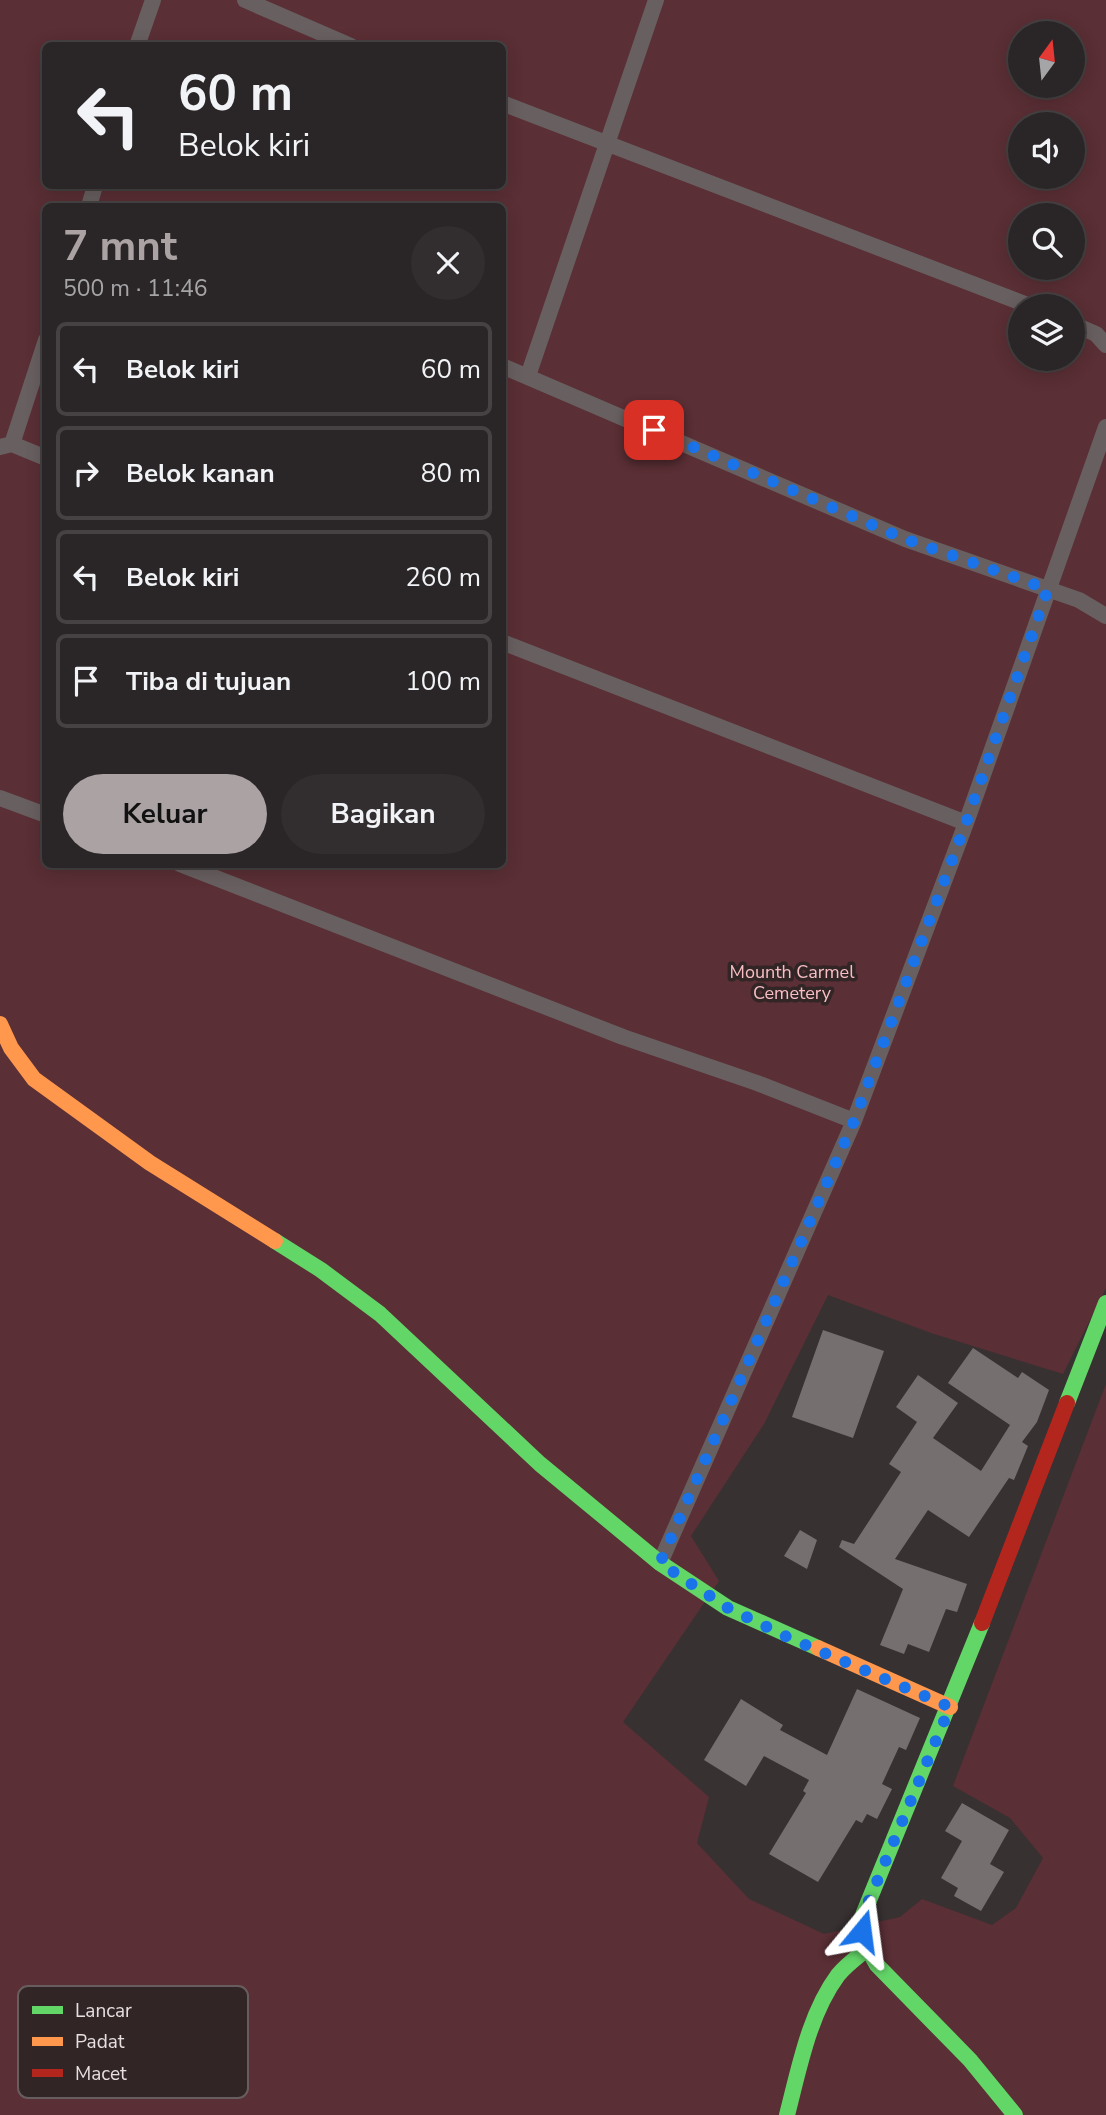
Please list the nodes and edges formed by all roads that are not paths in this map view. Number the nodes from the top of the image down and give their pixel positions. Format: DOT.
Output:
graph roads {
  1 [pos="153,0"];
  2 [pos="245,0"];
  3 [pos="656,0"];
  4 [pos="138,42"];
  5 [pos="342,42"];
  6 [pos="506,104"];
  7 [pos="606,142"];
  8 [pos="1008,298"];
  9 [pos="1085,329"];
  10 [pos="1106,345"];
  11 [pos="42,351"];
  12 [pos="506,368"];
  13 [pos="528,376"];
  14 [pos="1106,428"];
  15 [pos="6,446"];
  16 [pos="42,457"];
  17 [pos="1048,589"];
  18 [pos="1106,616"];
  19 [pos="506,644"];
  20 [pos="0,798"];
  21 [pos="42,814"];
  22 [pos="966,823"];
  23 [pos="190,868"];
  24 [pos="0,1024"];
  25 [pos="854,1121"];
  26 [pos="1106,1303"];
  27 [pos="660,1563"];
  28 [pos="950,1707"];
  29 [pos="867,1949"];
  30 [pos="787,2115"];
  31 [pos="1015,2115"];
  1 -- 4 [label="lane"];
  2 -- 5 [label="lane"];
  3 -- 7 [label="lane"];
  6 -- 7 [label="lane"];
  7 -- 8 [label="lane"];
  7 -- 13 [label="lane"];
  9 -- 10 [label="lane"];
  11 -- 15 [label="lane"];
  12 -- 13 [label="lane"];
  13 -- 17 [label="lane"];
  14 -- 17 [label="lane"];
  15 -- 16 [label="lane"];
  17 -- 18 [label="lane"];
  17 -- 22 [label="lane"];
  19 -- 22 [label="lane"];
  20 -- 21 [label="lane"];
  22 -- 25 [label="lane"];
  23 -- 25 [label="lane"];
  24 -- 27 [label="street"];
  25 -- 27 [label="lane"];
  26 -- 28 [label="street"];
  27 -- 28 [label="street"];
  28 -- 29 [label="street"];
  29 -- 30 [label="street"];
  29 -- 31 [label="street"];
}
